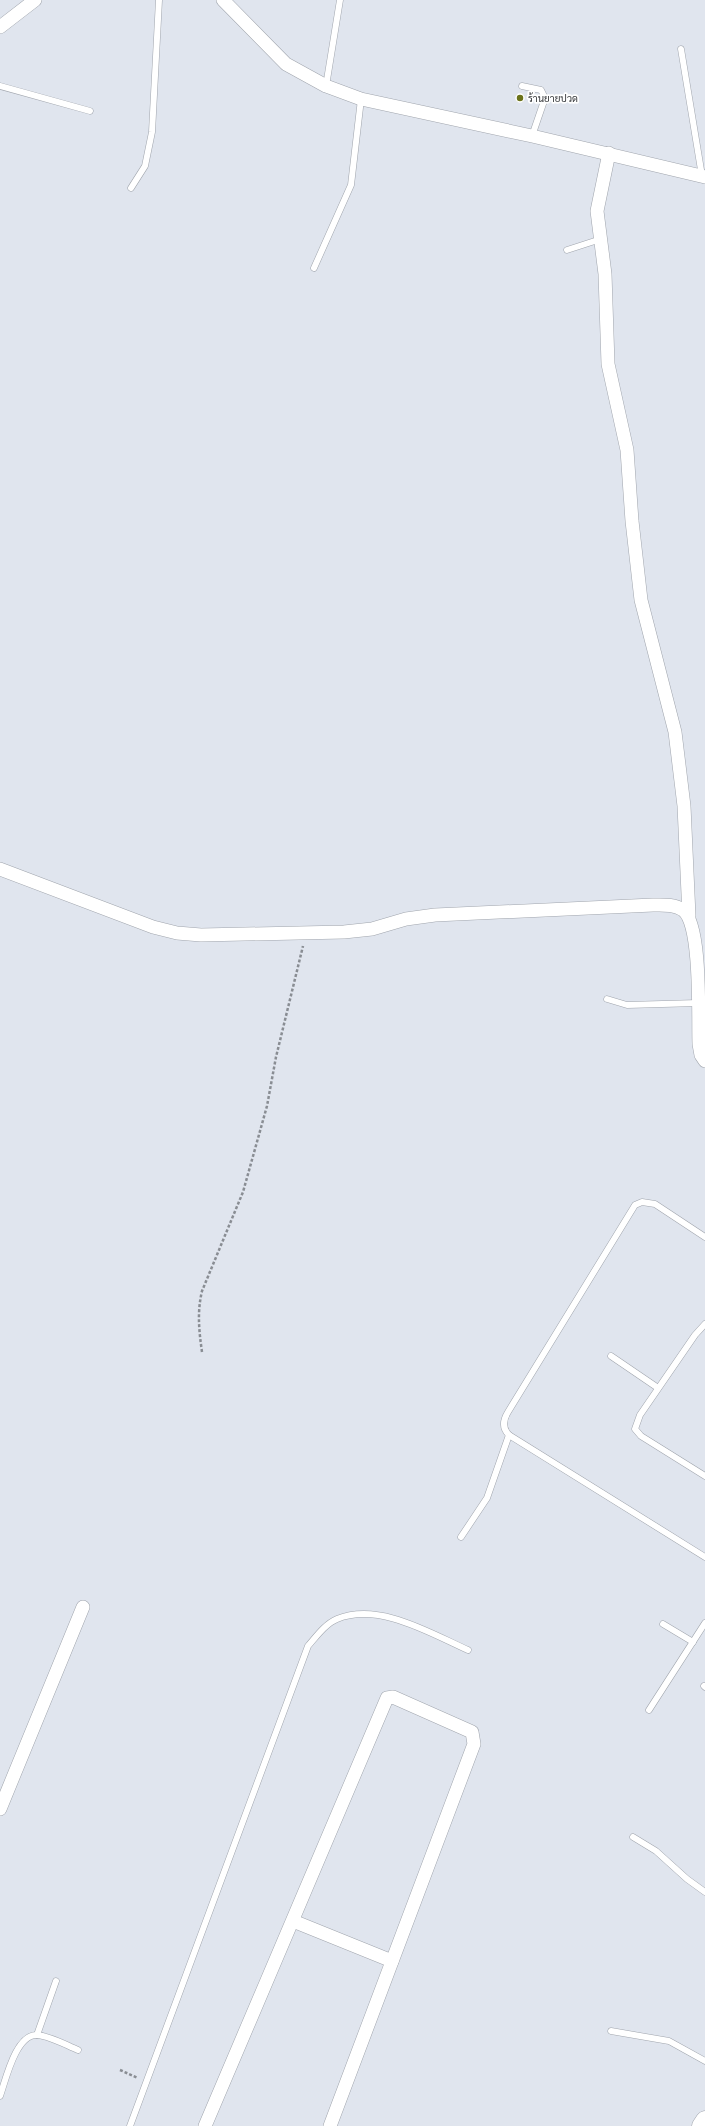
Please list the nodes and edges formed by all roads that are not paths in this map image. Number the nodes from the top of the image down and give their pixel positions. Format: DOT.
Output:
graph roads {
  1 [pos="33,0"];
  2 [pos="159,0"];
  3 [pos="223,0"];
  4 [pos="340,0"];
  5 [pos="0,27"];
  6 [pos="681,49"];
  7 [pos="0,86"];
  8 [pos="326,86"];
  9 [pos="522,86"];
  10 [pos="361,100"];
  11 [pos="90,110"];
  12 [pos="532,136"];
  13 [pos="609,153"];
  14 [pos="704,176"];
  15 [pos="131,188"];
  16 [pos="601,239"];
  17 [pos="567,250"];
  18 [pos="314,268"];
  19 [pos="0,868"];
  20 [pos="688,916"];
  21 [pos="607,999"];
  22 [pos="698,1003"];
  23 [pos="705,1061"];
  24 [pos="705,1237"];
  25 [pos="705,1324"];
  26 [pos="611,1356"];
  27 [pos="658,1388"];
  28 [pos="508,1435"];
  29 [pos="705,1476"];
  30 [pos="461,1538"];
  31 [pos="705,1557"];
  32 [pos="83,1607"];
  33 [pos="705,1623"];
  34 [pos="663,1624"];
  35 [pos="693,1642"];
  36 [pos="468,1650"];
  37 [pos="649,1710"];
  38 [pos="0,1809"];
  39 [pos="633,1837"];
  40 [pos="705,1892"];
  41 [pos="293,1920"];
  42 [pos="392,1961"];
  43 [pos="56,1981"];
  44 [pos="611,2031"];
  45 [pos="36,2035"];
  46 [pos="78,2050"];
  47 [pos="705,2061"];
  48 [pos="0,2096"];
  49 [pos="705,2120"];
  50 [pos="130,2126"];
  51 [pos="205,2126"];
  52 [pos="330,2126"];
  53 [pos="701,2126"];
  1 -- 5 [label="street"];
  2 -- 15 [label="lane"];
  3 -- 8 [label="street"];
  4 -- 8 [label="lane"];
  6 -- 14 [label="lane"];
  7 -- 11 [label="lane"];
  8 -- 10 [label="street"];
  9 -- 12 [label="lane"];
  10 -- 12 [label="street"];
  10 -- 18 [label="lane"];
  12 -- 13 [label="street"];
  13 -- 14 [label="street"];
  13 -- 16 [label="street"];
  16 -- 17 [label="lane"];
  16 -- 20 [label="street"];
  19 -- 20 [label="street"];
  20 -- 22 [label="street"];
  21 -- 22 [label="lane"];
  22 -- 23 [label="street"];
  24 -- 28 [label="lane"];
  25 -- 27 [label="lane"];
  26 -- 27 [label="lane"];
  27 -- 29 [label="lane"];
  28 -- 30 [label="lane"];
  28 -- 31 [label="lane"];
  32 -- 38 [label="street"];
  33 -- 35 [label="lane"];
  34 -- 35 [label="lane"];
  35 -- 37 [label="lane"];
  36 -- 50 [label="lane"];
  39 -- 40 [label="lane"];
  41 -- 42 [label="street"];
  41 -- 42 [label="street"];
  41 -- 51 [label="street"];
  42 -- 52 [label="street"];
  43 -- 45 [label="lane"];
  44 -- 47 [label="lane"];
  45 -- 46 [label="lane"];
  45 -- 48 [label="lane"];
  49 -- 53 [label="main road"];
}
